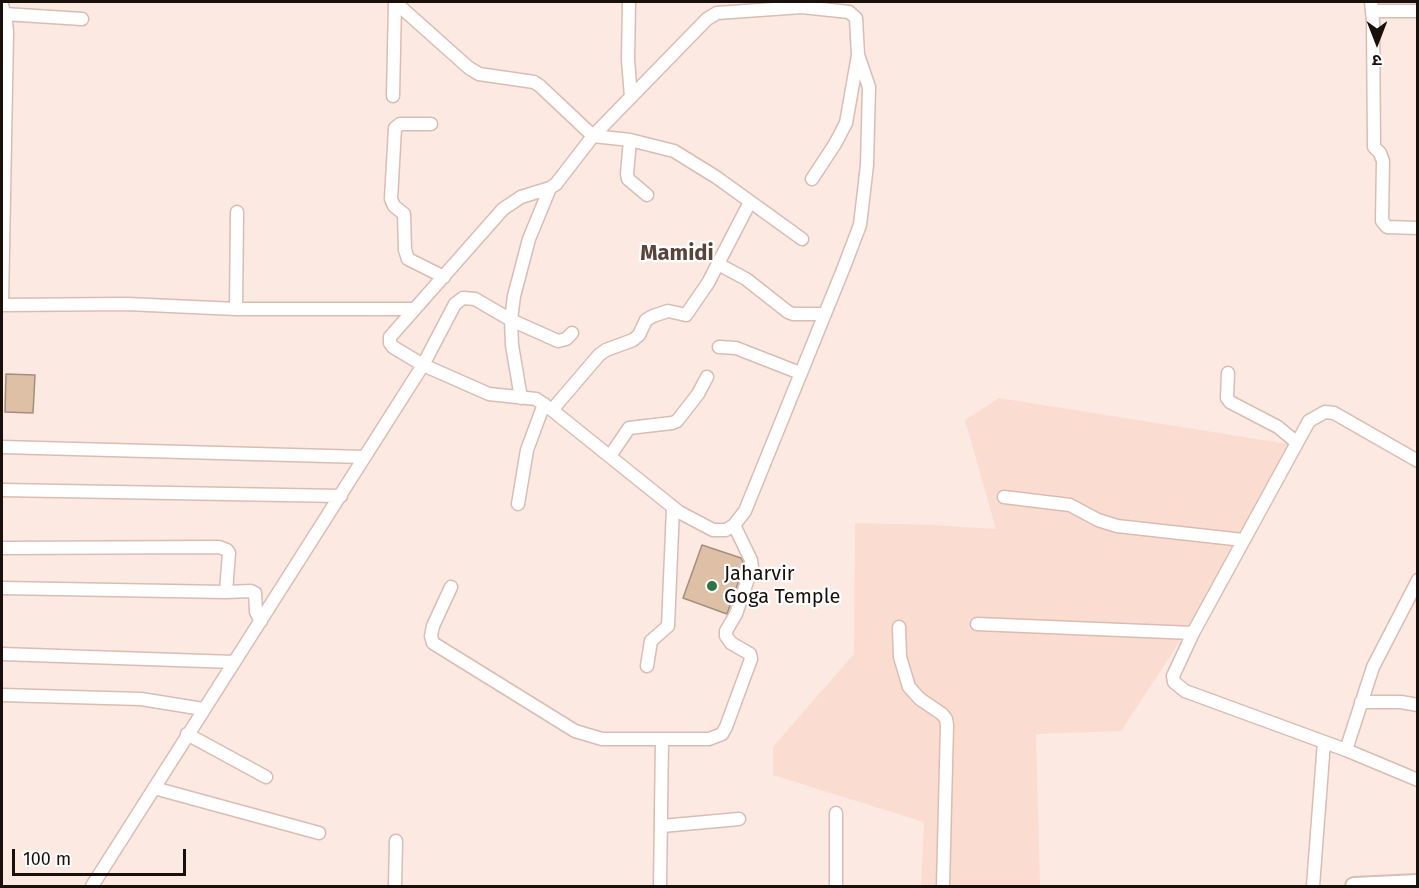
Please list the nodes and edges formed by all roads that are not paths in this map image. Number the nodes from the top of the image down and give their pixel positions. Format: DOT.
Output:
graph roads {
  1 [pos="629,2"];
  2 [pos="1372,6"];
  3 [pos="3,10"];
  4 [pos="1418,11"];
  5 [pos="82,19"];
  6 [pos="858,55"];
  7 [pos="393,96"];
  8 [pos="631,97"];
  9 [pos="431,124"];
  10 [pos="593,136"];
  11 [pos="630,140"];
  12 [pos="3,151"];
  13 [pos="812,179"];
  14 [pos="550,188"];
  15 [pos="647,195"];
  16 [pos="750,202"];
  17 [pos="237,212"];
  18 [pos="2,224"];
  19 [pos="1418,228"];
  20 [pos="802,239"];
  21 [pos="718,264"];
  22 [pos="444,277"];
  23 [pos="2,304"];
  24 [pos="236,309"];
  25 [pos="415,309"];
  26 [pos="825,314"];
  27 [pos="511,320"];
  28 [pos="572,333"];
  29 [pos="720,347"];
  30 [pos="423,365"];
  31 [pos="800,373"];
  32 [pos="1228,373"];
  33 [pos="707,377"];
  34 [pos="521,398"];
  35 [pos="548,407"];
  36 [pos="1296,442"];
  37 [pos="2,447"];
  38 [pos="610,456"];
  39 [pos="364,457"];
  40 [pos="1418,462"];
  41 [pos="2,490"];
  42 [pos="341,496"];
  43 [pos="1004,497"];
  44 [pos="518,504"];
  45 [pos="673,508"];
  46 [pos="734,525"];
  47 [pos="1243,540"];
  48 [pos="2,548"];
  49 [pos="1418,580"];
  50 [pos="451,586"];
  51 [pos="2,588"];
  52 [pos="226,592"];
  53 [pos="261,621"];
  54 [pos="977,624"];
  55 [pos="899,627"];
  56 [pos="1193,633"];
  57 [pos="2,654"];
  58 [pos="234,662"];
  59 [pos="647,666"];
  60 [pos="2,695"];
  61 [pos="1361,702"];
  62 [pos="1418,705"];
  63 [pos="203,709"];
  64 [pos="187,735"];
  65 [pos="662,740"];
  66 [pos="1324,742"];
  67 [pos="1346,750"];
  68 [pos="266,777"];
  69 [pos="1418,780"];
  70 [pos="154,788"];
  71 [pos="836,813"];
  72 [pos="739,819"];
  73 [pos="662,826"];
  74 [pos="319,833"];
  75 [pos="396,841"];
  76 [pos="1418,883"];
  77 [pos="92,886"];
  78 [pos="395,886"];
  79 [pos="660,886"];
  80 [pos="836,886"];
  81 [pos="943,886"];
  82 [pos="1313,886"];
  83 [pos="1354,886"];
  1 -- 8 [label="street"];
  2 -- 4 [label="street"];
  2 -- 19 [label="street"];
  3 -- 5 [label="street"];
  3 -- 12 [label="street"];
  6 -- 8 [label="street"];
  6 -- 13 [label="street"];
  6 -- 26 [label="street"];
  7 -- 10 [label="street"];
  8 -- 10 [label="street"];
  9 -- 22 [label="street"];
  10 -- 11 [label="street"];
  10 -- 14 [label="street"];
  11 -- 15 [label="street"];
  11 -- 16 [label="street"];
  12 -- 18 [label="street"];
  14 -- 22 [label="street"];
  14 -- 27 [label="street"];
  16 -- 20 [label="street"];
  16 -- 21 [label="street"];
  17 -- 24 [label="street"];
  18 -- 23 [label="street"];
  21 -- 26 [label="street"];
  21 -- 35 [label="street"];
  22 -- 25 [label="street"];
  23 -- 24 [label="street"];
  24 -- 25 [label="street"];
  25 -- 30 [label="street"];
  26 -- 31 [label="street"];
  27 -- 28 [label="street"];
  27 -- 30 [label="street"];
  27 -- 34 [label="street"];
  29 -- 31 [label="street"];
  30 -- 34 [label="street"];
  30 -- 39 [label="street"];
  31 -- 46 [label="street"];
  32 -- 36 [label="street"];
  33 -- 38 [label="street"];
  34 -- 35 [label="street"];
  35 -- 38 [label="street"];
  35 -- 44 [label="street"];
  36 -- 40 [label="street"];
  36 -- 47 [label="street"];
  37 -- 39 [label="street"];
  38 -- 45 [label="street"];
  39 -- 42 [label="street"];
  41 -- 42 [label="street"];
  42 -- 53 [label="street"];
  43 -- 47 [label="street"];
  45 -- 46 [label="street"];
  45 -- 59 [label="street"];
  46 -- 65 [label="street"];
  47 -- 56 [label="street"];
  48 -- 52 [label="street"];
  49 -- 61 [label="street"];
  50 -- 65 [label="street"];
  51 -- 52 [label="street"];
  52 -- 53 [label="street"];
  53 -- 58 [label="street"];
  54 -- 56 [label="street"];
  55 -- 81 [label="street"];
  56 -- 66 [label="street"];
  57 -- 58 [label="street"];
  58 -- 63 [label="street"];
  60 -- 63 [label="street"];
  61 -- 62 [label="street"];
  61 -- 67 [label="street"];
  63 -- 64 [label="street"];
  64 -- 68 [label="street"];
  64 -- 70 [label="street"];
  65 -- 73 [label="street"];
  66 -- 67 [label="street"];
  66 -- 82 [label="street"];
  67 -- 69 [label="street"];
  70 -- 74 [label="street"];
  70 -- 77 [label="street"];
  71 -- 80 [label="street"];
  72 -- 73 [label="street"];
  73 -- 79 [label="street"];
  75 -- 78 [label="street"];
  76 -- 83 [label="main road"];
}
